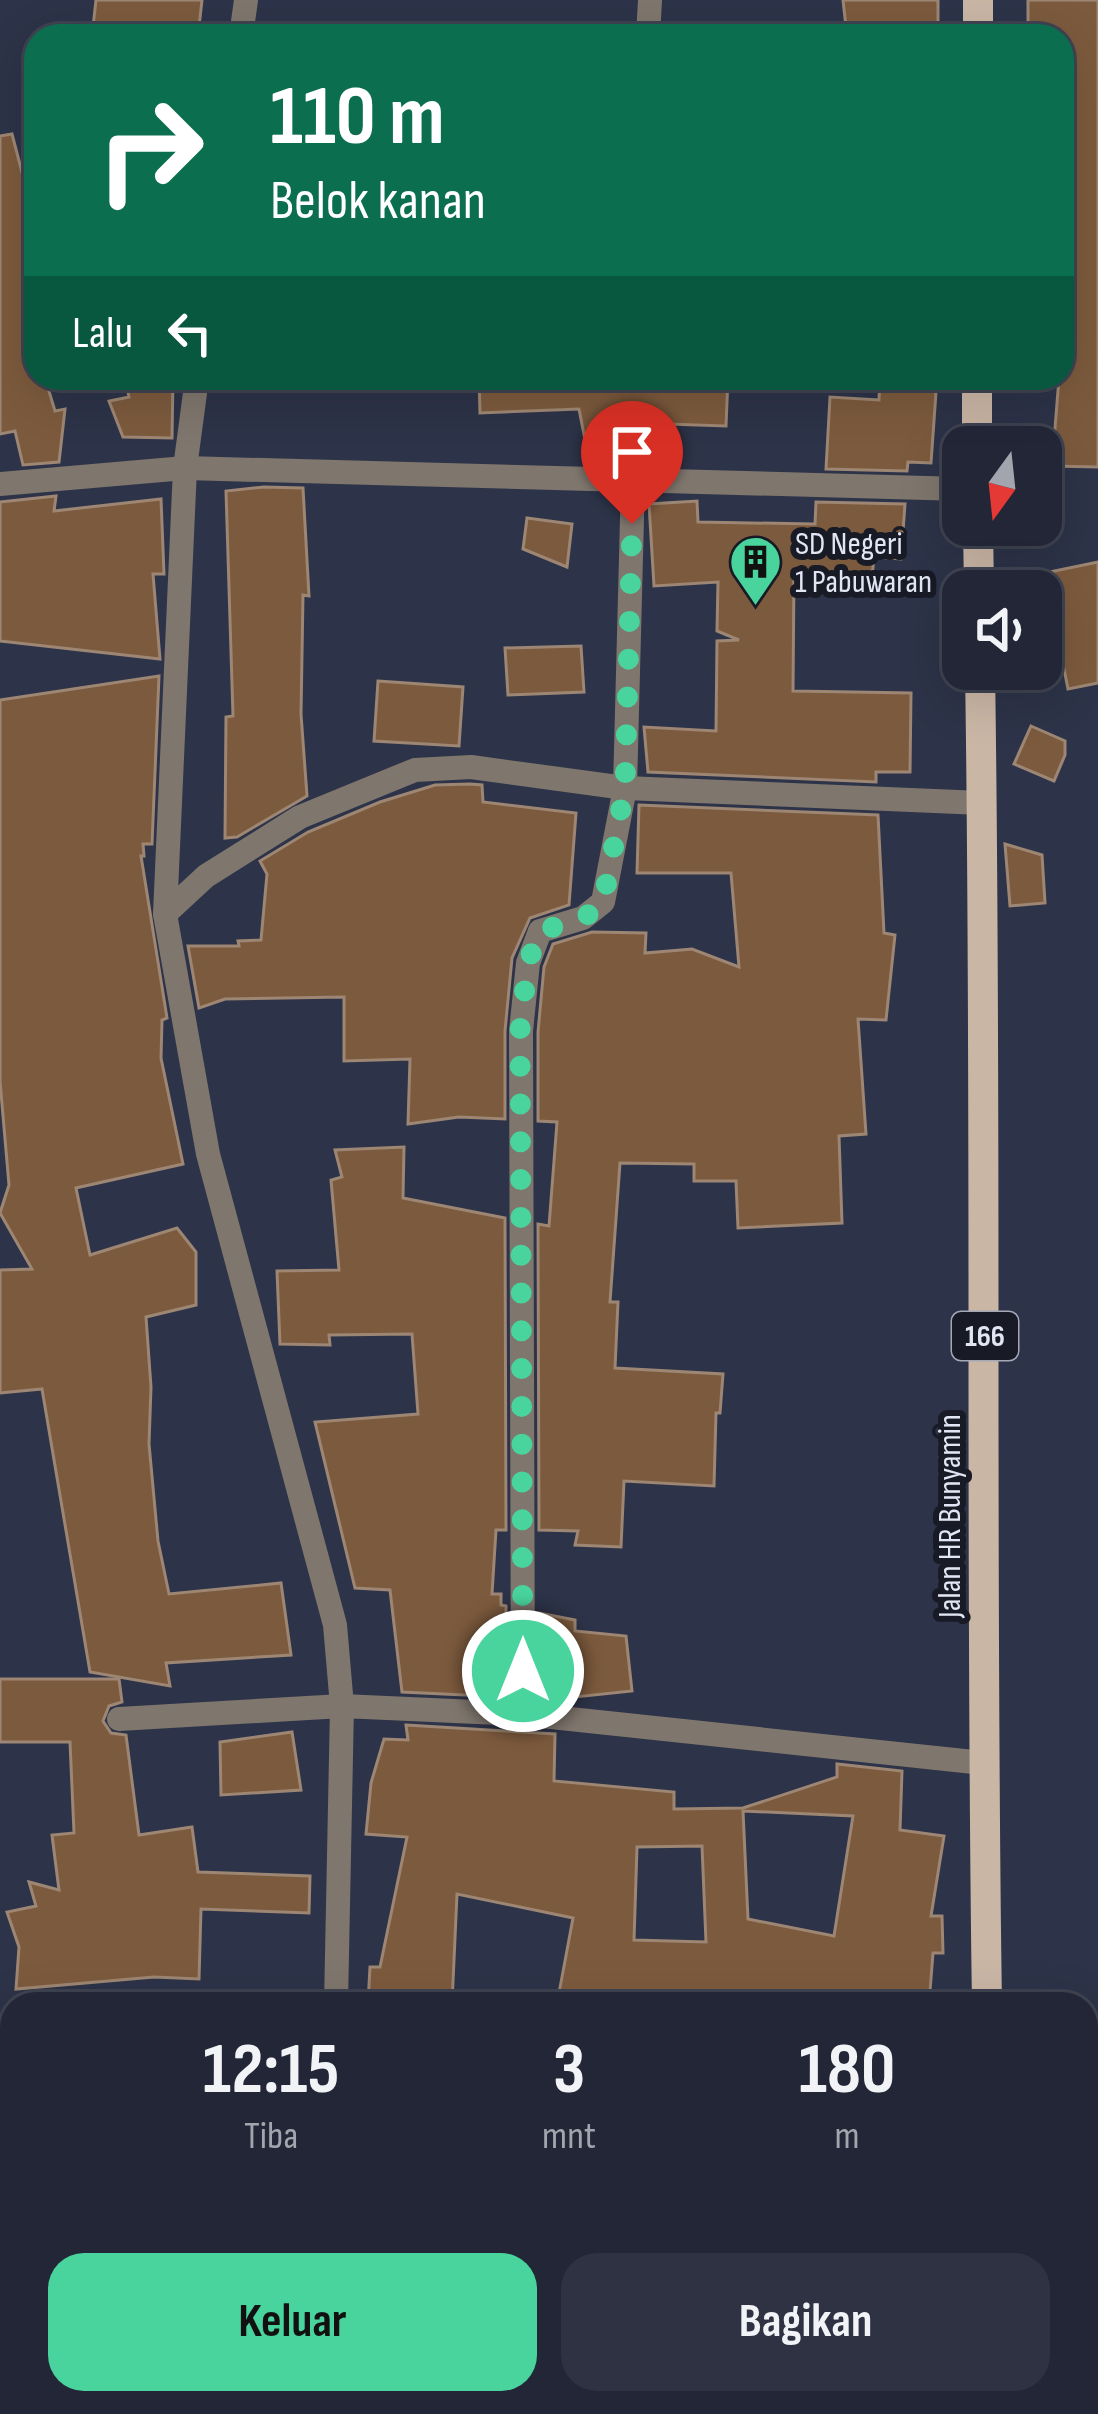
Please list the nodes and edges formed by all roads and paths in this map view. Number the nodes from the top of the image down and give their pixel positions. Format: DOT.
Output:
graph roads {
  1 [pos="195,390"];
  2 [pos="977,390"];
  3 [pos="977,426"];
  4 [pos="185,468"];
  5 [pos="633,480"];
  6 [pos="0,484"];
  7 [pos="942,488"];
  8 [pos="980,690"];
  9 [pos="625,788"];
  10 [pos="982,803"];
  11 [pos="165,914"];
  12 [pos="342,1706"];
  13 [pos="523,1714"];
  14 [pos="119,1719"];
  15 [pos="983,1763"];
  16 [pos="335,1992"];
  17 [pos="987,1992"];
  1 -- 4 [label="street"];
  2 -- 3 [label="main road"];
  4 -- 5 [label="street"];
  4 -- 6 [label="street"];
  4 -- 11 [label="street"];
  5 -- 7 [label="street"];
  5 -- 9 [label="street"];
  8 -- 10 [label="main road, Jalan HR Bunyamin / 166"];
  9 -- 10 [label="street"];
  9 -- 11 [label="street"];
  9 -- 13 [label="street"];
  10 -- 15 [label="main road, Jalan HR Bunyamin / 166"];
  11 -- 12 [label="street"];
  12 -- 13 [label="street"];
  12 -- 14 [label="street"];
  12 -- 16 [label="street"];
  13 -- 15 [label="street"];
  15 -- 17 [label="main road, Jalan HR Bunyamin / 166"];
}
